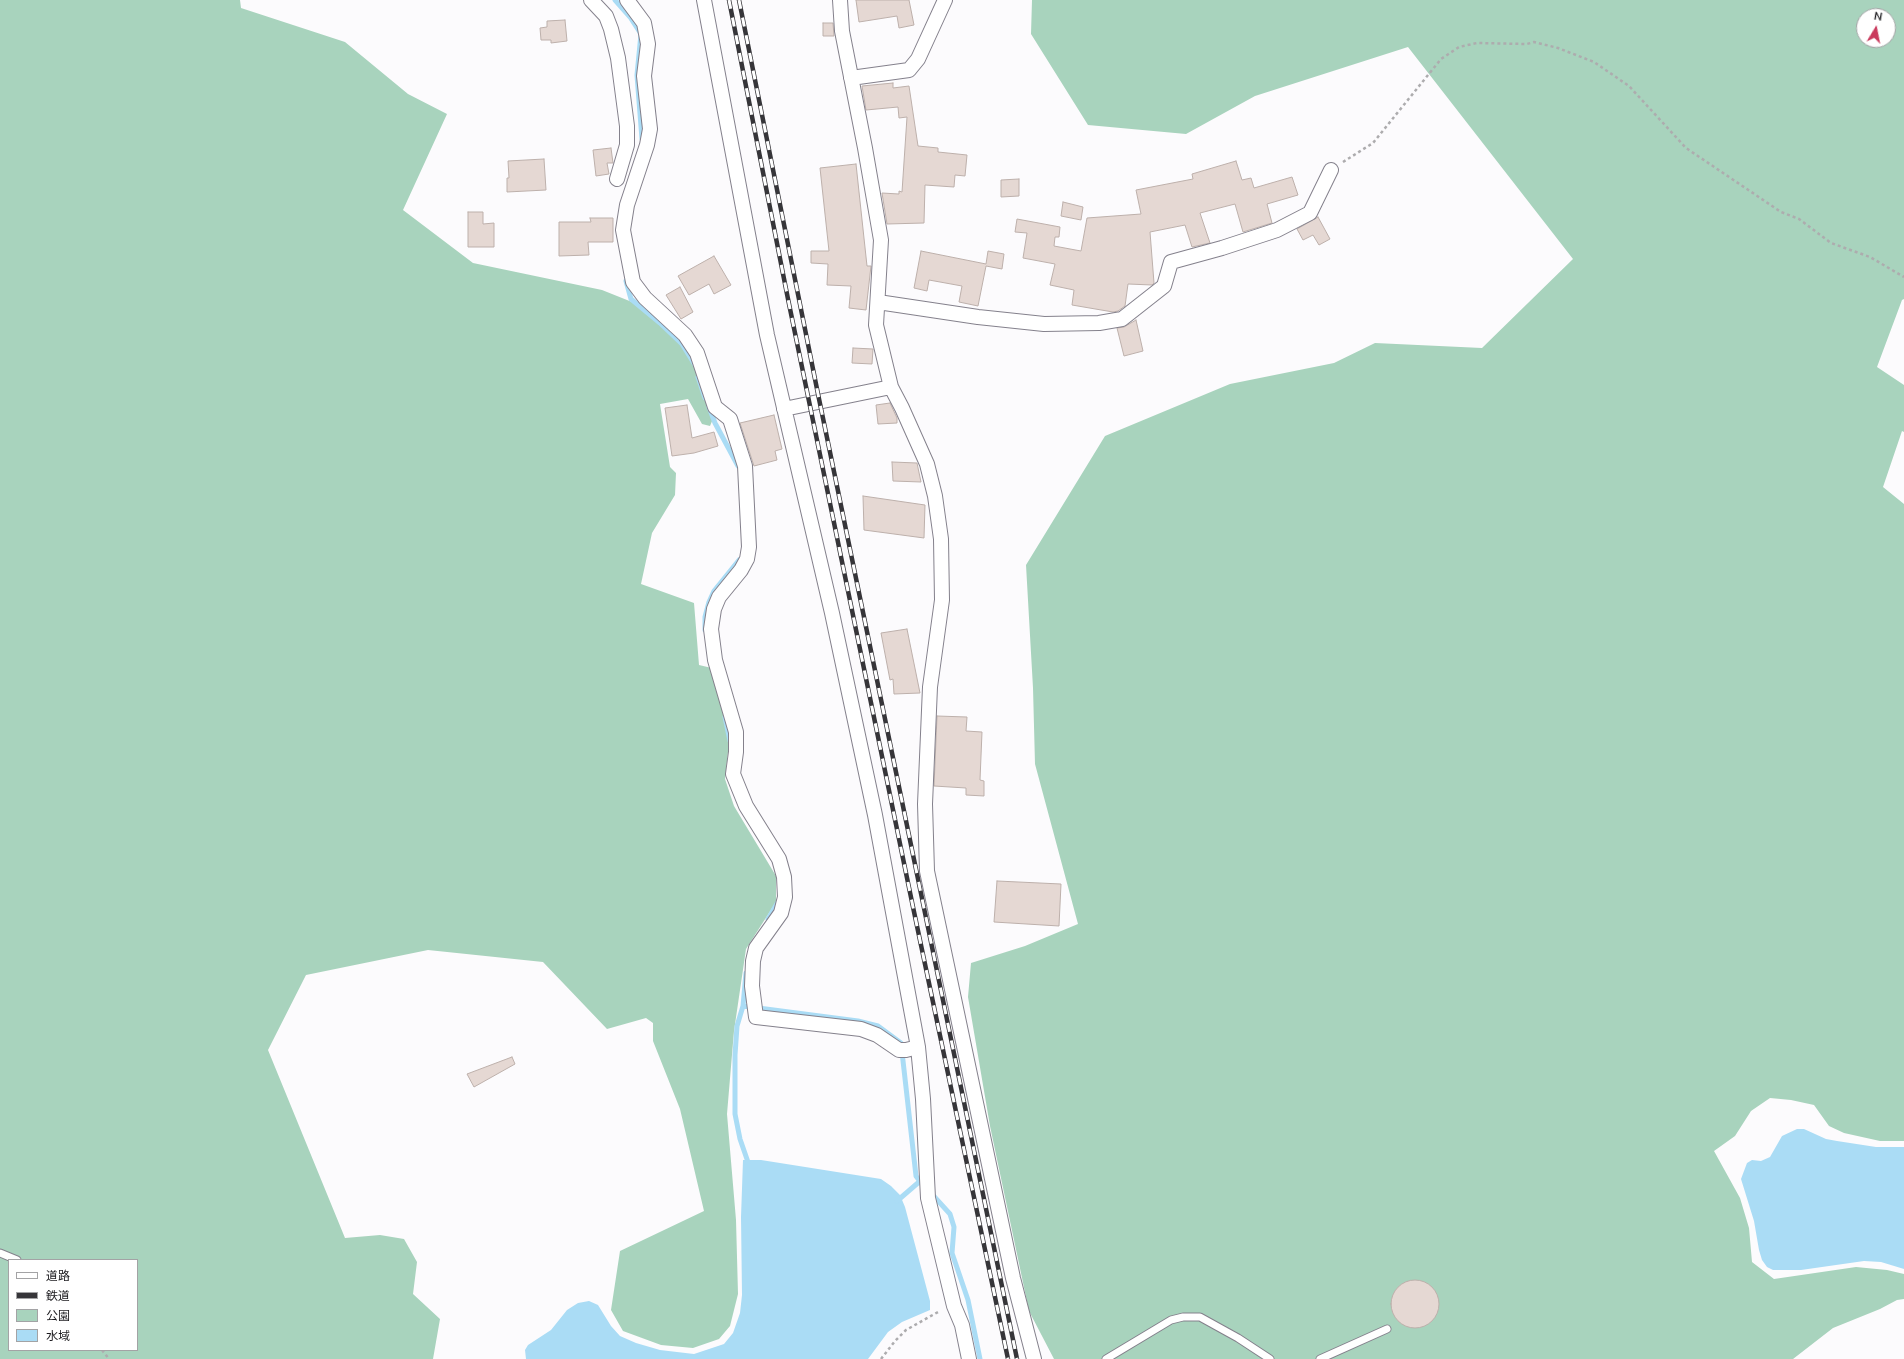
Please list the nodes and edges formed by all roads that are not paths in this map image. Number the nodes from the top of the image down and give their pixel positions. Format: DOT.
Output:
graph roads {
  1 [pos="591,0"];
  2 [pos="627,0"];
  3 [pos="704,0"];
  4 [pos="840,0"];
  5 [pos="945,0"];
  6 [pos="851,78"];
  7 [pos="1331,170"];
  8 [pos="617,179"];
  9 [pos="878,302"];
  10 [pos="891,387"];
  11 [pos="784,409"];
  12 [pos="908,1049"];
  13 [pos="0,1253"];
  14 [pos="15,1259"];
  15 [pos="1387,1329"];
  16 [pos="969,1359"];
  17 [pos="1034,1359"];
  18 [pos="1106,1359"];
  19 [pos="1270,1359"];
  20 [pos="1320,1359"];
  1 -- 8 [label="street"];
  2 -- 12 [label="street"];
  3 -- 11 [label="street"];
  4 -- 6 [label="street"];
  5 -- 6 [label="street"];
  6 -- 9 [label="street"];
  7 -- 9 [label="street"];
  9 -- 10 [label="street"];
  10 -- 11 [label="street"];
  10 -- 17 [label="street"];
  11 -- 12 [label="street"];
  12 -- 16 [label="street"];
  13 -- 14 [label="lane"];
  15 -- 20 [label="lane"];
  18 -- 19 [label="lane"];
}
